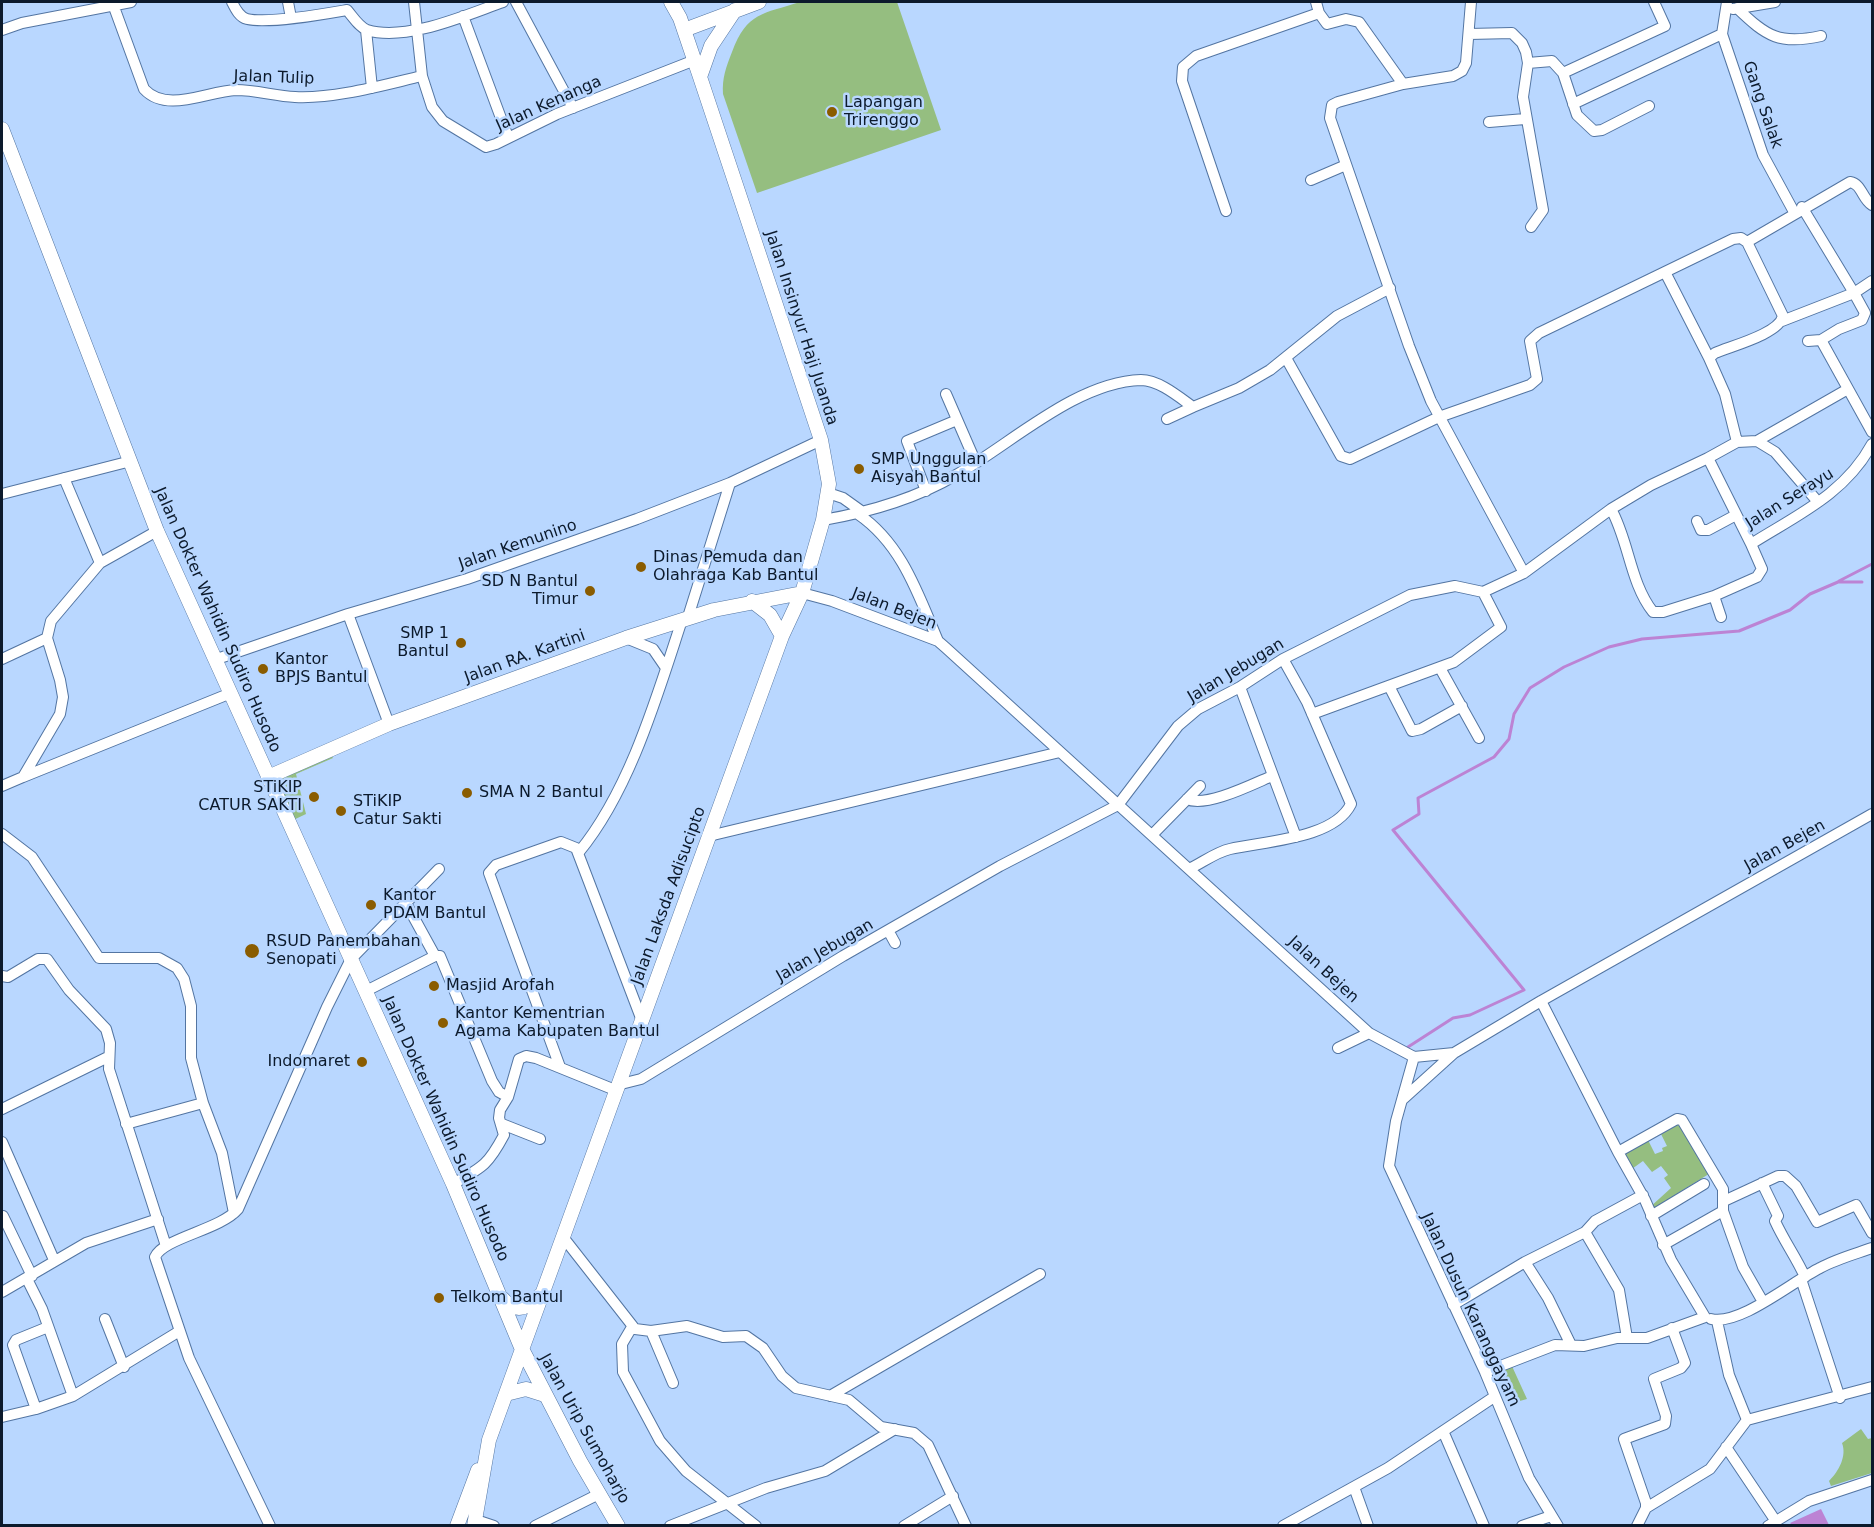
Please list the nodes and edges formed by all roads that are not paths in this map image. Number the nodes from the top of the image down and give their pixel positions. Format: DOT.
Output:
graph roads {
  1 [pos="131,2"];
  2 [pos="232,2"];
  3 [pos="288,2"];
  4 [pos="414,2"];
  5 [pos="503,2"];
  6 [pos="516,2"];
  7 [pos="671,2"];
  8 [pos="759,2"];
  9 [pos="1316,2"];
  10 [pos="1472,2"];
  11 [pos="1654,2"];
  12 [pos="1775,2"];
  13 [pos="89,6"];
  14 [pos="346,6"];
  15 [pos="114,7"];
  16 [pos="1730,7"];
  17 [pos="735,10"];
  18 [pos="1319,13"];
  19 [pos="463,16"];
  20 [pos="291,18"];
  21 [pos="419,29"];
  22 [pos="2,30"];
  23 [pos="366,30"];
  24 [pos="684,30"];
  25 [pos="1469,34"];
  26 [pos="1722,34"];
  27 [pos="1821,36"];
  28 [pos="694,60"];
  29 [pos="1528,63"];
  30 [pos="1563,73"];
  31 [pos="422,76"];
  32 [pos="700,77"];
  33 [pos="1403,84"];
  34 [pos="372,88"];
  35 [pos="1574,104"];
  36 [pos="1649,106"];
  37 [pos="573,108"];
  38 [pos="1525,119"];
  39 [pos="1490,122"];
  40 [pos="2,129"];
  41 [pos="508,137"];
  42 [pos="1346,165"];
  43 [pos="1311,180"];
  44 [pos="1872,205"];
  45 [pos="1798,210"];
  46 [pos="1226,211"];
  47 [pos="1531,227"];
  48 [pos="1747,242"];
  49 [pos="1665,272"];
  50 [pos="1872,281"];
  51 [pos="1390,288"];
  52 [pos="1854,293"];
  53 [pos="1782,321"];
  54 [pos="1821,340"];
  55 [pos="1808,341"];
  56 [pos="1286,358"];
  57 [pos="1710,358"];
  58 [pos="1848,389"];
  59 [pos="946,394"];
  60 [pos="1193,407"];
  61 [pos="1439,417"];
  62 [pos="1167,419"];
  63 [pos="957,420"];
  64 [pos="1872,432"];
  65 [pos="820,440"];
  66 [pos="1757,441"];
  67 [pos="1737,442"];
  68 [pos="1872,444"];
  69 [pos="1708,458"];
  70 [pos="131,461"];
  71 [pos="976,464"];
  72 [pos="64,478"];
  73 [pos="730,483"];
  74 [pos="926,491"];
  75 [pos="828,493"];
  76 [pos="2,494"];
  77 [pos="1818,502"];
  78 [pos="1611,509"];
  79 [pos="861,514"];
  80 [pos="1736,515"];
  81 [pos="823,520"];
  82 [pos="1696,521"];
  83 [pos="158,531"];
  84 [pos="1751,544"];
  85 [pos="100,563"];
  86 [pos="1524,573"];
  87 [pos="1483,592"];
  88 [pos="802,593"];
  89 [pos="1714,596"];
  90 [pos="752,601"];
  91 [pos="348,614"];
  92 [pos="1721,617"];
  93 [pos="685,619"];
  94 [pos="782,636"];
  95 [pos="47,638"];
  96 [pos="626,638"];
  97 [pos="938,641"];
  98 [pos="2,659"];
  99 [pos="217,659"];
  100 [pos="1283,659"];
  101 [pos="666,668"];
  102 [pos="1440,668"];
  103 [pos="1389,686"];
  104 [pos="1240,687"];
  105 [pos="231,693"];
  106 [pos="1462,706"];
  107 [pos="1312,714"];
  108 [pos="389,724"];
  109 [pos="1479,738"];
  110 [pos="1060,752"];
  111 [pos="1272,776"];
  112 [pos="22,777"];
  113 [pos="268,777"];
  114 [pos="2,786"];
  115 [pos="1200,786"];
  116 [pos="1187,799"];
  117 [pos="1118,805"];
  118 [pos="1872,814"];
  119 [pos="2,834"];
  120 [pos="1152,835"];
  121 [pos="709,836"];
  122 [pos="1296,837"];
  123 [pos="579,852"];
  124 [pos="439,869"];
  125 [pos="1189,869"];
  126 [pos="407,905"];
  127 [pos="889,932"];
  128 [pos="895,943"];
  129 [pos="435,956"];
  130 [pos="351,959"];
  131 [pos="2,976"];
  132 [pos="366,991"];
  133 [pos="1541,1001"];
  134 [pos="641,1018"];
  135 [pos="1369,1033"];
  136 [pos="1338,1048"];
  137 [pos="1455,1053"];
  138 [pos="1414,1056"];
  139 [pos="108,1057"];
  140 [pos="560,1067"];
  141 [pos="616,1088"];
  142 [pos="508,1097"];
  143 [pos="1401,1100"];
  144 [pos="203,1103"];
  145 [pos="2,1108"];
  146 [pos="126,1124"];
  147 [pos="502,1124"];
  148 [pos="540,1139"];
  149 [pos="2,1142"];
  150 [pos="1618,1152"];
  151 [pos="1762,1183"];
  152 [pos="453,1184"];
  153 [pos="1704,1184"];
  154 [pos="1643,1195"];
  155 [pos="1723,1206"];
  156 [pos="234,1213"];
  157 [pos="3,1216"];
  158 [pos="1651,1216"];
  159 [pos="1869,1217"];
  160 [pos="158,1219"];
  161 [pos="1585,1232"];
  162 [pos="1872,1233"];
  163 [pos="563,1236"];
  164 [pos="1663,1245"];
  165 [pos="166,1246"];
  166 [pos="1872,1248"];
  167 [pos="54,1260"];
  168 [pos="1525,1262"];
  169 [pos="1040,1274"];
  170 [pos="29,1278"];
  171 [pos="1803,1278"];
  172 [pos="2,1292"];
  173 [pos="540,1295"];
  174 [pos="500,1296"];
  175 [pos="1763,1302"];
  176 [pos="1453,1305"];
  177 [pos="1705,1317"];
  178 [pos="105,1319"];
  179 [pos="1717,1321"];
  180 [pos="48,1327"];
  181 [pos="632,1327"];
  182 [pos="1672,1328"];
  183 [pos="651,1330"];
  184 [pos="178,1332"];
  185 [pos="1627,1338"];
  186 [pos="1571,1345"];
  187 [pos="521,1347"];
  188 [pos="124,1367"];
  189 [pos="1485,1372"];
  190 [pos="673,1383"];
  191 [pos="1872,1387"];
  192 [pos="506,1394"];
  193 [pos="545,1395"];
  194 [pos="830,1395"];
  195 [pos="73,1396"];
  196 [pos="1494,1397"];
  197 [pos="1840,1398"];
  198 [pos="36,1409"];
  199 [pos="2,1417"];
  200 [pos="1748,1420"];
  201 [pos="895,1429"];
  202 [pos="1443,1431"];
  203 [pos="489,1440"];
  204 [pos="1726,1447"];
  205 [pos="1872,1480"];
  206 [pos="1354,1487"];
  207 [pos="599,1494"];
  208 [pos="953,1496"];
  209 [pos="730,1504"];
  210 [pos="1646,1508"];
  211 [pos="1551,1516"];
  212 [pos="1778,1522"];
  213 [pos="475,1523"];
  214 [pos="1641,1524"];
  215 [pos="270,1526"];
  216 [pos="457,1526"];
  217 [pos="495,1526"];
  218 [pos="536,1526"];
  219 [pos="618,1526"];
  220 [pos="670,1526"];
  221 [pos="756,1526"];
  222 [pos="904,1526"];
  223 [pos="966,1526"];
  224 [pos="1283,1526"];
  225 [pos="1368,1526"];
  226 [pos="1484,1526"];
  227 [pos="1522,1526"];
  228 [pos="1558,1526"];
  1 -- 15 [label="street"];
  2 -- 20 [label="street"];
  3 -- 20 [label="street"];
  4 -- 21 [label="street, Jalan Kenanga"];
  5 -- 19 [label="street"];
  6 -- 37 [label="street"];
  7 -- 24 [label="main road, Jalan Insinyur Haji Juanda"];
  8 -- 17 [label="main road"];
  9 -- 18 [label="street"];
  10 -- 25 [label="street"];
  11 -- 30 [label="street"];
  12 -- 16 [label="street"];
  13 -- 15 [label="street"];
  13 -- 22 [label="street"];
  14 -- 20 [label="street"];
  14 -- 23 [label="street"];
  15 -- 34 [label="street, Jalan Tulip"];
  16 -- 26 [label="street"];
  16 -- 27 [label="street"];
  17 -- 24 [label="main road"];
  17 -- 32 [label="main road"];
  18 -- 33 [label="street"];
  18 -- 46 [label="street"];
  19 -- 21 [label="street"];
  19 -- 41 [label="street"];
  21 -- 23 [label="street"];
  21 -- 31 [label="street, Jalan Kenanga"];
  23 -- 34 [label="street"];
  24 -- 28 [label="main road, Jalan Insinyur Haji Juanda"];
  25 -- 29 [label="street"];
  25 -- 33 [label="street"];
  26 -- 35 [label="street"];
  26 -- 45 [label="street, Gang Salak"];
  28 -- 32 [label="main road, Jalan Insinyur Haji Juanda"];
  28 -- 37 [label="street, Jalan Kenanga"];
  29 -- 30 [label="street"];
  29 -- 38 [label="street"];
  30 -- 35 [label="street"];
  31 -- 34 [label="street, Jalan Tulip"];
  31 -- 41 [label="street, Jalan Kenanga"];
  32 -- 65 [label="main road, Jalan Insinyur Haji Juanda"];
  33 -- 42 [label="street"];
  35 -- 36 [label="street"];
  37 -- 41 [label="street, Jalan Kenanga"];
  38 -- 39 [label="street"];
  38 -- 47 [label="street"];
  40 -- 70 [label="main road, Jalan Dokter Wahidin Sudiro Husodo"];
  42 -- 43 [label="street"];
  42 -- 51 [label="street"];
  44 -- 45 [label="street"];
  45 -- 48 [label="street"];
  45 -- 52 [label="street, Gang Salak"];
  48 -- 49 [label="street"];
  48 -- 53 [label="street"];
  49 -- 57 [label="street"];
  49 -- 61 [label="street"];
  50 -- 52 [label="street"];
  51 -- 56 [label="street"];
  51 -- 61 [label="street"];
  52 -- 53 [label="street"];
  52 -- 54 [label="street, Gang Salak"];
  53 -- 57 [label="street"];
  54 -- 55 [label="street"];
  54 -- 58 [label="street"];
  56 -- 60 [label="street"];
  56 -- 61 [label="street"];
  57 -- 67 [label="street"];
  58 -- 64 [label="street"];
  58 -- 66 [label="street"];
  59 -- 63 [label="street"];
  60 -- 62 [label="street"];
  60 -- 71 [label="street"];
  61 -- 86 [label="street"];
  63 -- 71 [label="street"];
  63 -- 74 [label="street"];
  65 -- 73 [label="street, Jalan Kemunino"];
  65 -- 75 [label="main road, Jalan Insinyur Haji Juanda"];
  66 -- 67 [label="street"];
  66 -- 77 [label="street"];
  67 -- 69 [label="street"];
  68 -- 77 [label="street, Jalan Serayu"];
  69 -- 78 [label="street"];
  69 -- 80 [label="street"];
  70 -- 72 [label="street"];
  70 -- 83 [label="main road, Jalan Dokter Wahidin Sudiro Husodo"];
  71 -- 74 [label="street"];
  72 -- 76 [label="street"];
  72 -- 85 [label="street"];
  73 -- 91 [label="street, Jalan Kemunino"];
  73 -- 93 [label="street"];
  74 -- 79 [label="street"];
  75 -- 79 [label="street"];
  75 -- 81 [label="main road, Jalan Insinyur Haji Juanda"];
  77 -- 84 [label="street, Jalan Serayu"];
  78 -- 86 [label="street"];
  78 -- 89 [label="street"];
  79 -- 81 [label="street"];
  79 -- 97 [label="street"];
  80 -- 82 [label="street"];
  80 -- 84 [label="street, Jalan Serayu"];
  81 -- 88 [label="main road, Jalan Insinyur Haji Juanda"];
  83 -- 85 [label="street"];
  83 -- 99 [label="main road, Jalan Dokter Wahidin Sudiro Husodo"];
  84 -- 89 [label="street"];
  85 -- 95 [label="street"];
  86 -- 87 [label="street"];
  87 -- 100 [label="street, Jalan Jebugan"];
  87 -- 102 [label="street"];
  88 -- 90 [label="main road, Jalan RA. Kartini"];
  88 -- 94 [label="main road, Jalan Laksda Adisucipto"];
  88 -- 97 [label="street, Jalan Bejen"];
  89 -- 92 [label="street"];
  90 -- 93 [label="main road, Jalan RA. Kartini"];
  90 -- 94 [label="main road"];
  91 -- 99 [label="street, Jalan Kemunino"];
  91 -- 108 [label="street"];
  93 -- 96 [label="main road, Jalan RA. Kartini"];
  93 -- 101 [label="street"];
  94 -- 121 [label="main road, Jalan Laksda Adisucipto"];
  95 -- 98 [label="street"];
  95 -- 112 [label="street"];
  96 -- 101 [label="street"];
  96 -- 108 [label="main road, Jalan RA. Kartini"];
  97 -- 110 [label="street, Jalan Bejen"];
  99 -- 105 [label="main road, Jalan Dokter Wahidin Sudiro Husodo"];
  100 -- 104 [label="street, Jalan Jebugan"];
  100 -- 107 [label="street"];
  101 -- 123 [label="street"];
  102 -- 103 [label="street"];
  102 -- 106 [label="street"];
  103 -- 106 [label="street"];
  103 -- 107 [label="street"];
  104 -- 111 [label="street"];
  104 -- 117 [label="street, Jalan Jebugan"];
  105 -- 112 [label="street"];
  105 -- 113 [label="main road, Jalan Dokter Wahidin Sudiro Husodo"];
  106 -- 109 [label="street"];
  107 -- 122 [label="street"];
  108 -- 113 [label="main road, Jalan RA. Kartini"];
  110 -- 117 [label="street, Jalan Bejen"];
  110 -- 121 [label="street"];
  111 -- 116 [label="street"];
  111 -- 122 [label="street"];
  112 -- 114 [label="street"];
  113 -- 130 [label="main road, Jalan Dokter Wahidin Sudiro Husodo"];
  115 -- 116 [label="street"];
  116 -- 120 [label="street"];
  117 -- 120 [label="street, Jalan Bejen"];
  117 -- 127 [label="street, Jalan Jebugan"];
  118 -- 133 [label="street, Jalan Bejen"];
  119 -- 144 [label="street"];
  120 -- 125 [label="street, Jalan Bejen"];
  121 -- 134 [label="main road, Jalan Laksda Adisucipto"];
  122 -- 125 [label="street"];
  123 -- 134 [label="street"];
  123 -- 140 [label="street"];
  124 -- 126 [label="street"];
  125 -- 135 [label="street, Jalan Bejen"];
  126 -- 129 [label="street"];
  126 -- 130 [label="street"];
  127 -- 128 [label="street"];
  127 -- 141 [label="street, Jalan Jebugan"];
  129 -- 132 [label="street"];
  129 -- 142 [label="street"];
  130 -- 132 [label="main road, Jalan Dokter Wahidin Sudiro Husodo"];
  130 -- 156 [label="street"];
  131 -- 139 [label="street"];
  132 -- 152 [label="main road, Jalan Dokter Wahidin Sudiro Husodo"];
  133 -- 137 [label="street, Jalan Bejen"];
  133 -- 150 [label="street"];
  134 -- 141 [label="main road, Jalan Laksda Adisucipto"];
  135 -- 136 [label="street"];
  135 -- 138 [label="street, Jalan Bejen"];
  137 -- 138 [label="street, Jalan Bejen"];
  137 -- 143 [label="street"];
  138 -- 143 [label="street, Jalan Dusun Karanggayam"];
  139 -- 145 [label="street"];
  139 -- 146 [label="street"];
  140 -- 141 [label="street"];
  140 -- 142 [label="street"];
  141 -- 163 [label="main road, Jalan Laksda Adisucipto"];
  142 -- 147 [label="street"];
  143 -- 176 [label="street, Jalan Dusun Karanggayam"];
  144 -- 146 [label="street"];
  144 -- 156 [label="street"];
  146 -- 160 [label="street"];
  147 -- 148 [label="street"];
  147 -- 152 [label="street"];
  149 -- 167 [label="street"];
  150 -- 154 [label="street"];
  150 -- 155 [label="street"];
  151 -- 155 [label="street"];
  151 -- 159 [label="street"];
  151 -- 171 [label="street"];
  152 -- 174 [label="main road, Jalan Dokter Wahidin Sudiro Husodo"];
  153 -- 158 [label="street"];
  154 -- 158 [label="street"];
  154 -- 161 [label="street"];
  155 -- 164 [label="street"];
  155 -- 175 [label="street"];
  156 -- 165 [label="street"];
  157 -- 170 [label="street"];
  158 -- 164 [label="street"];
  159 -- 162 [label="street"];
  160 -- 165 [label="street"];
  160 -- 167 [label="street"];
  161 -- 168 [label="street"];
  161 -- 185 [label="street"];
  163 -- 173 [label="main road, Jalan Laksda Adisucipto"];
  163 -- 181 [label="street"];
  164 -- 177 [label="street"];
  165 -- 184 [label="street"];
  166 -- 171 [label="street"];
  167 -- 170 [label="street"];
  168 -- 176 [label="street"];
  168 -- 186 [label="street"];
  169 -- 194 [label="street"];
  170 -- 172 [label="street"];
  170 -- 180 [label="street"];
  171 -- 175 [label="street"];
  171 -- 197 [label="street"];
  173 -- 174 [label="main road"];
  173 -- 187 [label="main road, Jalan Laksda Adisucipto"];
  174 -- 187 [label="main road, Jalan Dokter Wahidin Sudiro Husodo"];
  175 -- 179 [label="street"];
  176 -- 189 [label="street, Jalan Dusun Karanggayam"];
  177 -- 179 [label="street"];
  177 -- 182 [label="street"];
  178 -- 188 [label="street"];
  179 -- 200 [label="street"];
  180 -- 195 [label="street"];
  180 -- 198 [label="street"];
  181 -- 183 [label="street"];
  181 -- 209 [label="street"];
  182 -- 185 [label="street"];
  182 -- 210 [label="street"];
  183 -- 190 [label="street"];
  183 -- 194 [label="street"];
  184 -- 188 [label="street"];
  184 -- 215 [label="street"];
  185 -- 186 [label="street"];
  186 -- 189 [label="street"];
  187 -- 192 [label="main road, Jalan Laksda Adisucipto"];
  187 -- 193 [label="main road, Jalan Urip Sumoharjo"];
  188 -- 195 [label="street"];
  189 -- 196 [label="street, Jalan Dusun Karanggayam"];
  191 -- 197 [label="street"];
  192 -- 193 [label="main road"];
  192 -- 203 [label="main road, Jalan Laksda Adisucipto"];
  193 -- 207 [label="main road, Jalan Urip Sumoharjo"];
  194 -- 201 [label="street"];
  195 -- 198 [label="street"];
  196 -- 202 [label="street"];
  196 -- 211 [label="street, Jalan Dusun Karanggayam"];
  197 -- 200 [label="street"];
  198 -- 199 [label="street"];
  200 -- 204 [label="street"];
  201 -- 208 [label="street"];
  201 -- 209 [label="street"];
  202 -- 206 [label="street"];
  202 -- 226 [label="street"];
  203 -- 213 [label="main road"];
  203 -- 216 [label="main road"];
  204 -- 210 [label="street"];
  204 -- 212 [label="street"];
  205 -- 212 [label="street"];
  206 -- 224 [label="street"];
  206 -- 225 [label="street"];
  207 -- 218 [label="street"];
  207 -- 219 [label="main road, Jalan Urip Sumoharjo"];
  208 -- 222 [label="street"];
  208 -- 223 [label="street"];
  209 -- 220 [label="street"];
  209 -- 221 [label="street"];
  210 -- 214 [label="street"];
  211 -- 227 [label="street"];
  211 -- 228 [label="street, Jalan Dusun Karanggayam"];
  213 -- 217 [label="street"];
}
